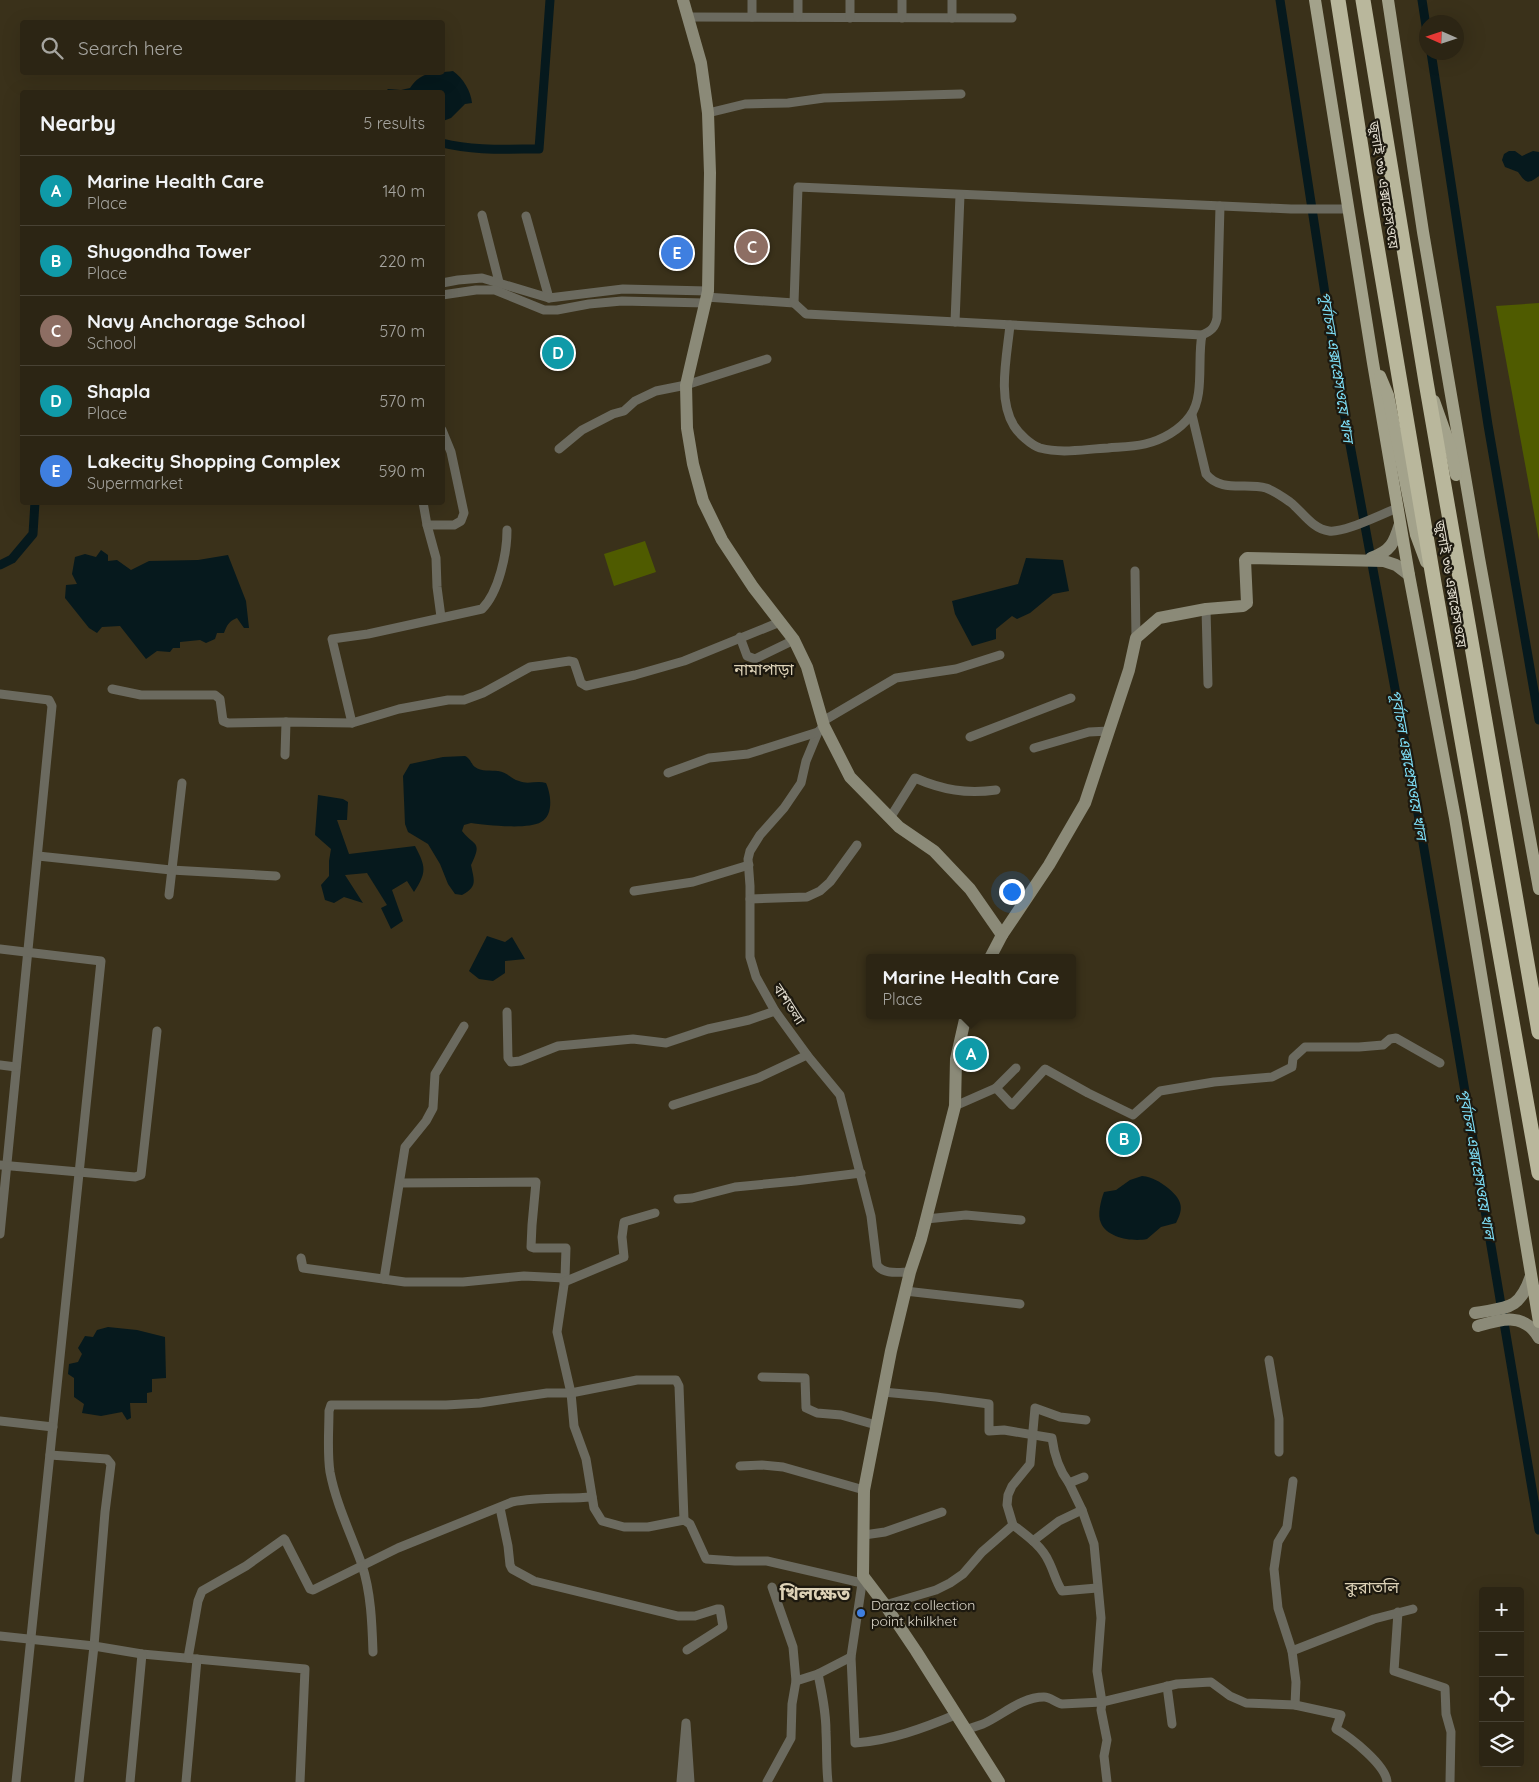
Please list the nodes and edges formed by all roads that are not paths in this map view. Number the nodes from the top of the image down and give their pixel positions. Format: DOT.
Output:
graph roads {
  1 [pos="684,0"];
  2 [pos="752,0"];
  3 [pos="798,0"];
  4 [pos="850,0"];
  5 [pos="902,0"];
  6 [pos="952,0"];
  7 [pos="1315,0"];
  8 [pos="1338,0"];
  9 [pos="1363,0"];
  10 [pos="1388,0"];
  11 [pos="687,17"];
  12 [pos="752,17"];
  13 [pos="798,17"];
  14 [pos="850,18"];
  15 [pos="902,18"];
  16 [pos="952,18"];
  17 [pos="1012,18"];
  18 [pos="961,94"];
  19 [pos="708,114"];
  20 [pos="960,195"];
  21 [pos="1220,206"];
  22 [pos="1348,209"];
  23 [pos="482,215"];
  24 [pos="526,216"];
  25 [pos="499,282"];
  26 [pos="445,283"];
  27 [pos="624,289"];
  28 [pos="528,291"];
  29 [pos="586,294"];
  30 [pos="445,295"];
  31 [pos="706,297"];
  32 [pos="549,298"];
  33 [pos="622,301"];
  34 [pos="524,302"];
  35 [pos="794,303"];
  36 [pos="588,304"];
  37 [pos="956,322"];
  38 [pos="1010,325"];
  39 [pos="1202,334"];
  40 [pos="767,359"];
  41 [pos="1373,363"];
  42 [pos="1426,382"];
  43 [pos="686,385"];
  44 [pos="1192,415"];
  45 [pos="445,437"];
  46 [pos="559,449"];
  47 [pos="424,505"];
  48 [pos="1398,508"];
  49 [pos="1400,524"];
  50 [pos="427,525"];
  51 [pos="507,530"];
  52 [pos="1479,558"];
  53 [pos="1369,559"];
  54 [pos="1135,571"];
  55 [pos="1409,574"];
  56 [pos="1434,583"];
  57 [pos="1206,609"];
  58 [pos="441,618"];
  59 [pos="780,622"];
  60 [pos="740,637"];
  61 [pos="1136,638"];
  62 [pos="794,640"];
  63 [pos="1000,655"];
  64 [pos="1208,684"];
  65 [pos="112,688"];
  66 [pos="0,694"];
  67 [pos="1071,698"];
  68 [pos="286,722"];
  69 [pos="352,723"];
  70 [pos="822,726"];
  71 [pos="1109,731"];
  72 [pos="970,737"];
  73 [pos="1034,748"];
  74 [pos="285,755"];
  75 [pos="668,773"];
  76 [pos="182,782"];
  77 [pos="996,790"];
  78 [pos="890,818"];
  79 [pos="857,845"];
  80 [pos="38,856"];
  81 [pos="749,865"];
  82 [pos="171,870"];
  83 [pos="276,876"];
  84 [pos="1539,889"];
  85 [pos="634,891"];
  86 [pos="169,895"];
  87 [pos="750,899"];
  88 [pos="1002,935"];
  89 [pos="0,950"];
  90 [pos="28,952"];
  91 [pos="992,954"];
  92 [pos="776,1010"];
  93 [pos="507,1012"];
  94 [pos="965,1019"];
  95 [pos="464,1026"];
  96 [pos="156,1031"];
  97 [pos="1539,1032"];
  98 [pos="807,1055"];
  99 [pos="1440,1063"];
  100 [pos="0,1065"];
  101 [pos="16,1067"];
  102 [pos="1016,1068"];
  103 [pos="996,1088"];
  104 [pos="673,1106"];
  105 [pos="955,1106"];
  106 [pos="0,1115"];
  107 [pos="11,1116"];
  108 [pos="4,1165"];
  109 [pos="79,1172"];
  110 [pos="1539,1172"];
  111 [pos="861,1173"];
  112 [pos="400,1183"];
  113 [pos="678,1199"];
  114 [pos="656,1213"];
  115 [pos="926,1220"];
  116 [pos="1021,1220"];
  117 [pos="0,1234"];
  118 [pos="301,1258"];
  119 [pos="910,1272"];
  120 [pos="1531,1276"];
  121 [pos="384,1279"];
  122 [pos="564,1280"];
  123 [pos="905,1291"];
  124 [pos="1020,1304"];
  125 [pos="1475,1313"];
  126 [pos="1533,1323"];
  127 [pos="1478,1326"];
  128 [pos="1539,1338"];
  129 [pos="1269,1360"];
  130 [pos="762,1377"];
  131 [pos="883,1392"];
  132 [pos="571,1393"];
  133 [pos="1086,1420"];
  134 [pos="0,1421"];
  135 [pos="876,1424"];
  136 [pos="53,1427"];
  137 [pos="1031,1435"];
  138 [pos="1279,1452"];
  139 [pos="50,1455"];
  140 [pos="740,1466"];
  141 [pos="1084,1477"];
  142 [pos="1293,1481"];
  143 [pos="1069,1482"];
  144 [pos="864,1490"];
  145 [pos="592,1497"];
  146 [pos="500,1508"];
  147 [pos="1082,1510"];
  148 [pos="942,1512"];
  149 [pos="684,1520"];
  150 [pos="1013,1525"];
  151 [pos="864,1535"];
  152 [pos="1033,1540"];
  153 [pos="362,1567"];
  154 [pos="862,1579"];
  155 [pos="772,1587"];
  156 [pos="1097,1588"];
  157 [pos="885,1605"];
  158 [pos="1413,1609"];
  159 [pos="1398,1612"];
  160 [pos="0,1636"];
  161 [pos="30,1640"];
  162 [pos="94,1646"];
  163 [pos="688,1650"];
  164 [pos="1292,1651"];
  165 [pos="373,1652"];
  166 [pos="142,1654"];
  167 [pos="851,1657"];
  168 [pos="193,1659"];
  169 [pos="818,1674"];
  170 [pos="796,1681"];
  171 [pos="1167,1686"];
  172 [pos="1102,1702"];
  173 [pos="1295,1705"];
  174 [pos="955,1715"];
  175 [pos="1172,1724"];
  176 [pos="965,1730"];
  177 [pos="16,1782"];
  178 [pos="79,1782"];
  179 [pos="130,1782"];
  180 [pos="186,1782"];
  181 [pos="300,1782"];
  182 [pos="681,1782"];
  183 [pos="689,1782"];
  184 [pos="767,1782"];
  185 [pos="828,1782"];
  186 [pos="999,1782"];
  187 [pos="1107,1782"];
  188 [pos="1387,1782"];
  189 [pos="1450,1782"];
  1 -- 11 [label="street"];
  2 -- 12 [label="street"];
  3 -- 13 [label="street"];
  4 -- 14 [label="street"];
  5 -- 15 [label="street"];
  6 -- 16 [label="street"];
  7 -- 22 [label="main road"];
  8 -- 56 [label="highway, জুলাই ৩৬ এক্সপ্রেসওয়ে"];
  9 -- 42 [label="highway, জুলাই ৩৬ এক্সপ্রেসওয়ে"];
  10 -- 52 [label="main road"];
  11 -- 12 [label="street"];
  11 -- 19 [label="street"];
  12 -- 13 [label="street"];
  13 -- 14 [label="street"];
  14 -- 15 [label="street"];
  15 -- 16 [label="street"];
  16 -- 17 [label="street"];
  18 -- 19 [label="street"];
  19 -- 31 [label="street"];
  20 -- 21 [label="street"];
  20 -- 35 [label="street"];
  20 -- 37 [label="street"];
  21 -- 22 [label="street"];
  21 -- 39 [label="street"];
  22 -- 41 [label="main road"];
  23 -- 25 [label="street"];
  24 -- 32 [label="street"];
  25 -- 26 [label="street"];
  25 -- 28 [label="street"];
  27 -- 29 [label="street"];
  27 -- 31 [label="street"];
  27 -- 33 [label="street"];
  28 -- 32 [label="street"];
  28 -- 34 [label="street"];
  29 -- 32 [label="street"];
  29 -- 36 [label="street"];
  30 -- 34 [label="street"];
  31 -- 33 [label="street"];
  31 -- 35 [label="street"];
  31 -- 43 [label="street"];
  33 -- 36 [label="street"];
  34 -- 36 [label="street"];
  35 -- 37 [label="street"];
  37 -- 38 [label="street"];
  38 -- 39 [label="street"];
  38 -- 44 [label="street"];
  39 -- 44 [label="street"];
  40 -- 43 [label="street"];
  41 -- 48 [label="main road"];
  41 -- 56 [label="main road"];
  42 -- 52 [label="main road"];
  42 -- 97 [label="highway, জুলাই ৩৬ এক্সপ্রেসওয়ে"];
  43 -- 46 [label="street"];
  43 -- 59 [label="street"];
  44 -- 48 [label="street"];
  45 -- 50 [label="street"];
  47 -- 50 [label="street"];
  48 -- 49 [label="main road"];
  49 -- 53 [label="street"];
  49 -- 55 [label="main road"];
  50 -- 58 [label="street"];
  51 -- 58 [label="street"];
  52 -- 84 [label="main road"];
  53 -- 55 [label="street"];
  53 -- 57 [label="street"];
  54 -- 61 [label="street"];
  55 -- 120 [label="main road"];
  56 -- 110 [label="highway, জুলাই ৩৬ এক্সপ্রেসওয়ে"];
  57 -- 61 [label="street"];
  57 -- 64 [label="street"];
  58 -- 69 [label="street"];
  59 -- 60 [label="street"];
  59 -- 62 [label="street"];
  60 -- 62 [label="street"];
  60 -- 69 [label="street"];
  61 -- 71 [label="street"];
  62 -- 70 [label="street"];
  63 -- 70 [label="street"];
  65 -- 68 [label="street"];
  66 -- 80 [label="street"];
  67 -- 72 [label="street"];
  68 -- 69 [label="street"];
  68 -- 74 [label="street"];
  70 -- 75 [label="street"];
  70 -- 78 [label="street"];
  70 -- 81 [label="street, বাশতলা"];
  71 -- 73 [label="street"];
  71 -- 88 [label="street"];
  76 -- 82 [label="street"];
  77 -- 78 [label="street"];
  78 -- 88 [label="street"];
  79 -- 87 [label="street"];
  80 -- 82 [label="street"];
  80 -- 90 [label="street"];
  81 -- 85 [label="street"];
  81 -- 87 [label="street, বাশতলা"];
  82 -- 83 [label="street"];
  82 -- 86 [label="street"];
  87 -- 92 [label="street, বাশতলা"];
  88 -- 91 [label="street"];
  89 -- 90 [label="street"];
  90 -- 101 [label="street"];
  90 -- 109 [label="street"];
  92 -- 93 [label="street"];
  92 -- 98 [label="street, বাশতলা"];
  94 -- 105 [label="street"];
  95 -- 112 [label="street"];
  96 -- 109 [label="street"];
  98 -- 104 [label="street"];
  98 -- 111 [label="street, বাশতলা"];
  99 -- 103 [label="street"];
  100 -- 101 [label="street"];
  101 -- 107 [label="street"];
  102 -- 103 [label="street"];
  103 -- 105 [label="street"];
  105 -- 115 [label="street"];
  106 -- 107 [label="street"];
  107 -- 108 [label="street"];
  108 -- 109 [label="street"];
  108 -- 117 [label="street"];
  109 -- 136 [label="street"];
  111 -- 113 [label="street"];
  111 -- 119 [label="street, বাশতলা"];
  112 -- 121 [label="street"];
  112 -- 122 [label="street"];
  114 -- 122 [label="street"];
  115 -- 116 [label="street"];
  115 -- 119 [label="street"];
  118 -- 121 [label="street"];
  119 -- 123 [label="street"];
  120 -- 125 [label="street"];
  120 -- 126 [label="main road"];
  121 -- 122 [label="street"];
  122 -- 132 [label="street"];
  123 -- 124 [label="street"];
  123 -- 131 [label="street"];
  126 -- 127 [label="street"];
  126 -- 128 [label="street"];
  129 -- 138 [label="street"];
  130 -- 135 [label="street"];
  131 -- 135 [label="street"];
  131 -- 137 [label="street"];
  132 -- 145 [label="street"];
  132 -- 149 [label="street"];
  132 -- 153 [label="street"];
  133 -- 137 [label="street"];
  134 -- 136 [label="street"];
  135 -- 144 [label="street"];
  136 -- 139 [label="street"];
  137 -- 143 [label="street"];
  137 -- 150 [label="street"];
  139 -- 161 [label="street"];
  139 -- 162 [label="street"];
  140 -- 144 [label="street"];
  141 -- 143 [label="street"];
  142 -- 164 [label="street"];
  143 -- 147 [label="street"];
  144 -- 151 [label="street"];
  145 -- 146 [label="street"];
  145 -- 149 [label="street"];
  146 -- 153 [label="street"];
  146 -- 163 [label="street"];
  147 -- 152 [label="street"];
  147 -- 156 [label="street"];
  148 -- 151 [label="street"];
  149 -- 154 [label="street"];
  150 -- 152 [label="street"];
  150 -- 157 [label="street"];
  151 -- 154 [label="street"];
  152 -- 156 [label="street"];
  153 -- 165 [label="street"];
  153 -- 168 [label="street"];
  154 -- 157 [label="street"];
  154 -- 167 [label="street"];
  155 -- 170 [label="street"];
  156 -- 172 [label="street"];
  157 -- 174 [label="street"];
  158 -- 159 [label="street"];
  159 -- 164 [label="street"];
  159 -- 189 [label="street"];
  160 -- 161 [label="street"];
  161 -- 162 [label="street"];
  161 -- 177 [label="street"];
  162 -- 166 [label="street"];
  162 -- 178 [label="street"];
  164 -- 173 [label="street"];
  166 -- 168 [label="street"];
  166 -- 179 [label="street"];
  167 -- 169 [label="street"];
  167 -- 174 [label="street"];
  168 -- 180 [label="street"];
  168 -- 181 [label="street"];
  169 -- 170 [label="street"];
  169 -- 185 [label="street"];
  170 -- 184 [label="street"];
  171 -- 172 [label="street"];
  171 -- 173 [label="street"];
  171 -- 175 [label="street"];
  172 -- 176 [label="street"];
  172 -- 187 [label="street"];
  173 -- 188 [label="street"];
  174 -- 176 [label="street"];
  176 -- 186 [label="street"];
  182 -- 183 [label="street"];
}
